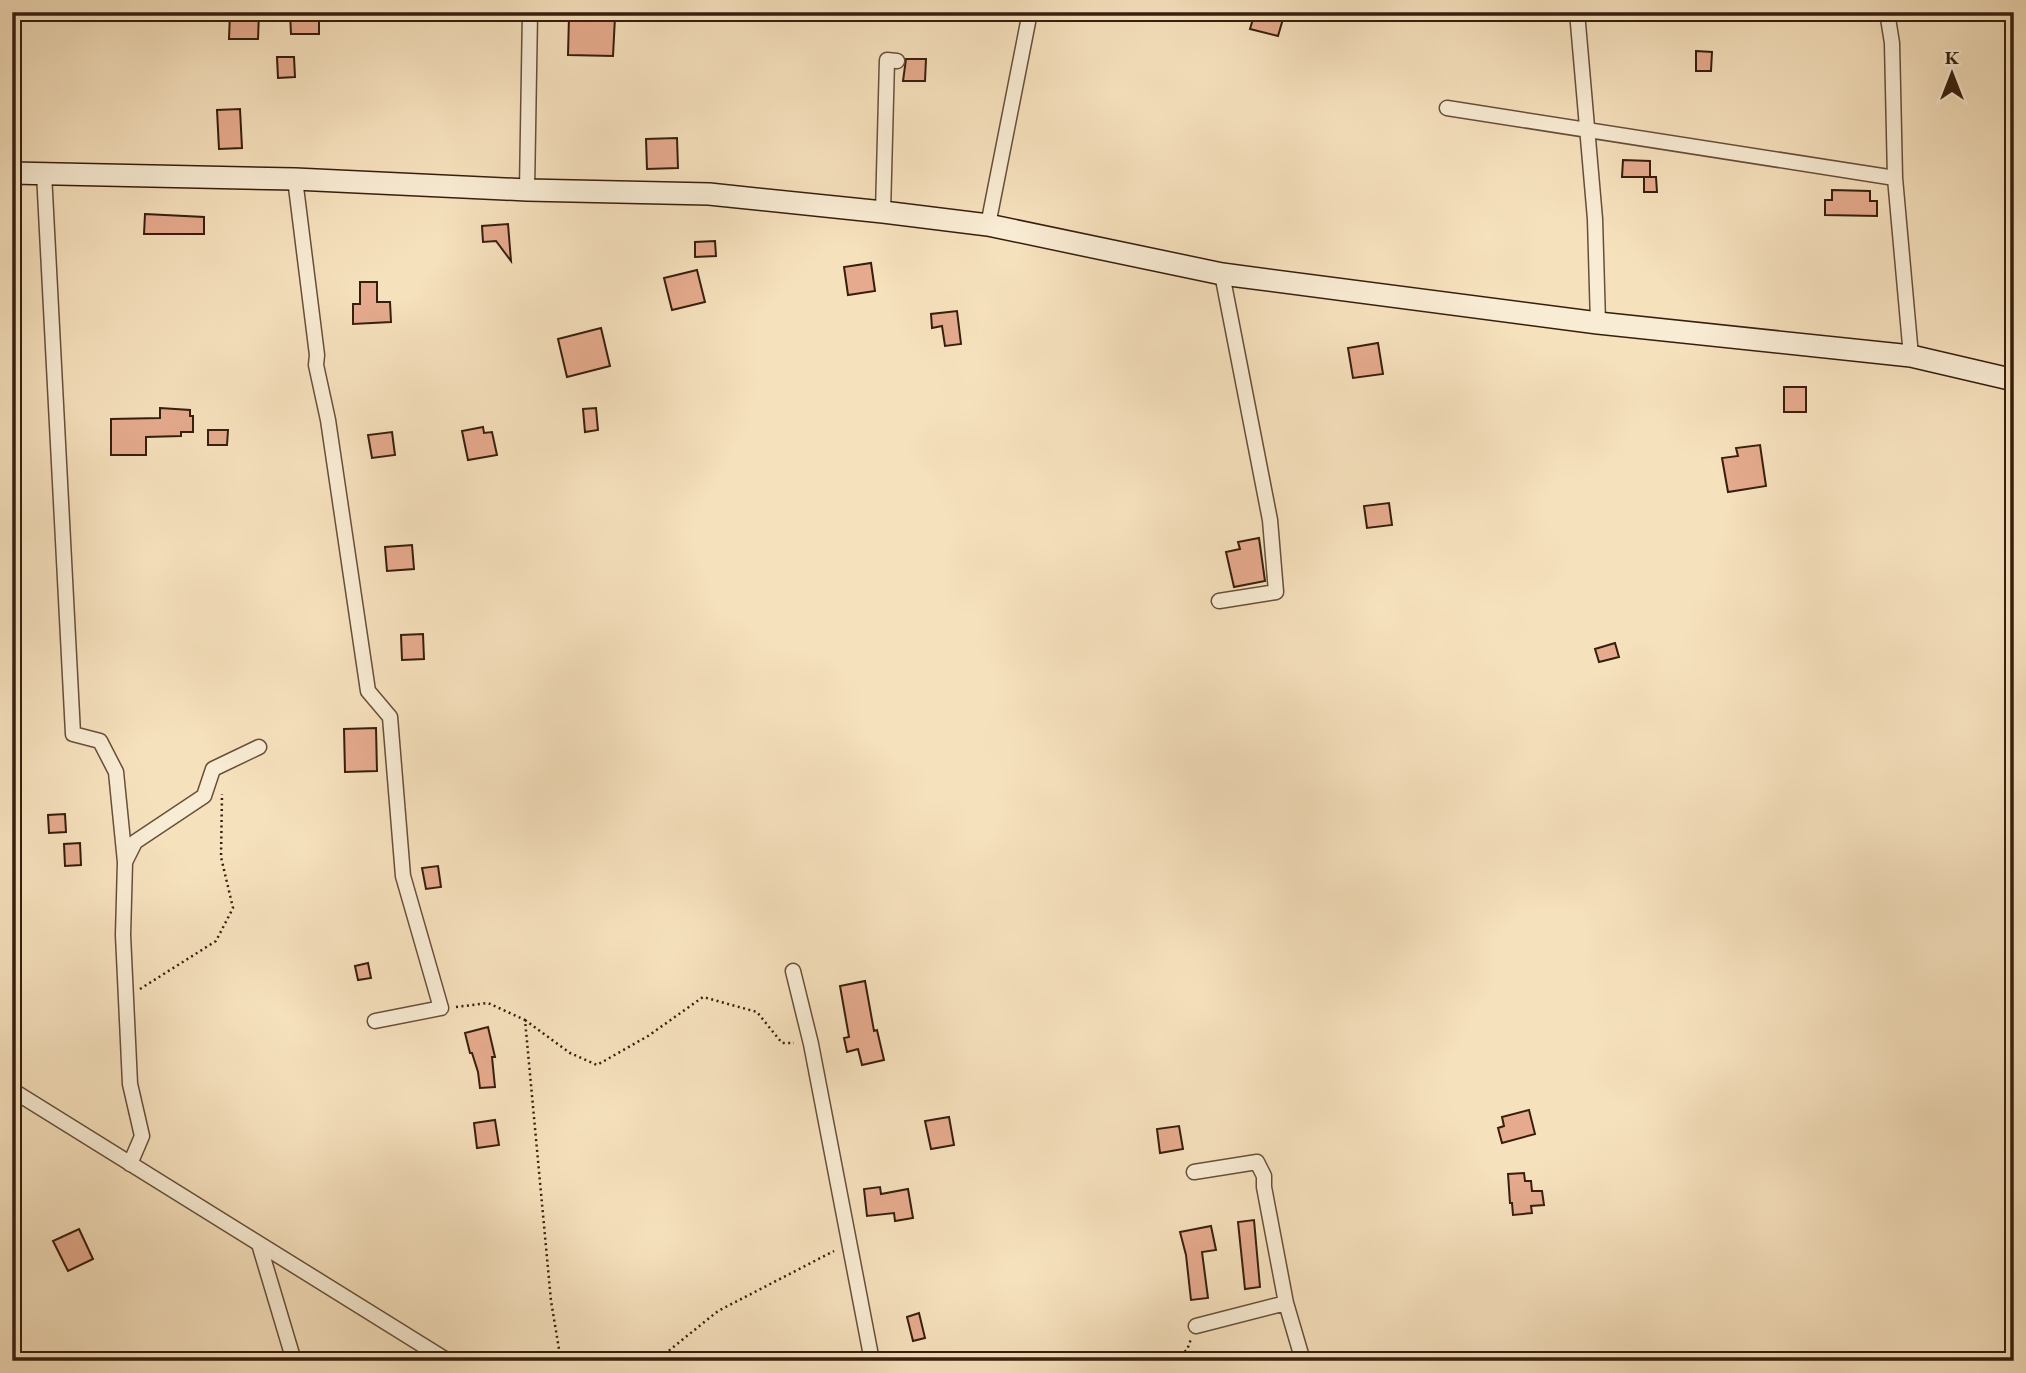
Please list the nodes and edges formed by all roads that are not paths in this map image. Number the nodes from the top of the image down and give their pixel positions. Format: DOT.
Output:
graph roads {
  1 [pos="530,12"];
  2 [pos="1030,12"];
  3 [pos="1577,12"];
  4 [pos="1887,12"];
  5 [pos="897,61"];
  6 [pos="1447,108"];
  7 [pos="1588,130"];
  8 [pos="12,173"];
  9 [pos="44,173"];
  10 [pos="1895,178"];
  11 [pos="295,179"];
  12 [pos="527,190"];
  13 [pos="883,212"];
  14 [pos="988,225"];
  15 [pos="1222,274"];
  16 [pos="1598,323"];
  17 [pos="1911,356"];
  18 [pos="2014,380"];
  19 [pos="1219,601"];
  20 [pos="259,747"];
  21 [pos="125,862"];
  22 [pos="793,971"];
  23 [pos="375,1021"];
  24 [pos="12,1090"];
  25 [pos="130,1164"];
  26 [pos="1194,1171"];
  27 [pos="259,1244"];
  28 [pos="1286,1303"];
  29 [pos="1196,1326"];
  30 [pos="294,1361"];
  31 [pos="448,1361"];
  32 [pos="872,1361"];
  33 [pos="1303,1361"];
  1 -- 12 [label="street"];
  2 -- 14 [label="street"];
  3 -- 7 [label="street"];
  4 -- 10 [label="street"];
  5 -- 13 [label="street"];
  6 -- 7 [label="street"];
  7 -- 10 [label="street"];
  7 -- 16 [label="street"];
  8 -- 9 [label="main road"];
  9 -- 11 [label="main road"];
  9 -- 21 [label="street"];
  10 -- 17 [label="street"];
  11 -- 12 [label="main road"];
  11 -- 23 [label="street"];
  12 -- 13 [label="main road"];
  13 -- 14 [label="main road"];
  14 -- 15 [label="main road"];
  15 -- 16 [label="main road"];
  15 -- 19 [label="street"];
  16 -- 17 [label="main road"];
  17 -- 18 [label="main road"];
  20 -- 21 [label="street"];
  21 -- 25 [label="street"];
  22 -- 32 [label="street"];
  24 -- 25 [label="street"];
  25 -- 27 [label="street"];
  26 -- 28 [label="street"];
  27 -- 30 [label="street"];
  27 -- 31 [label="street"];
  28 -- 29 [label="street"];
  28 -- 33 [label="street"];
}
